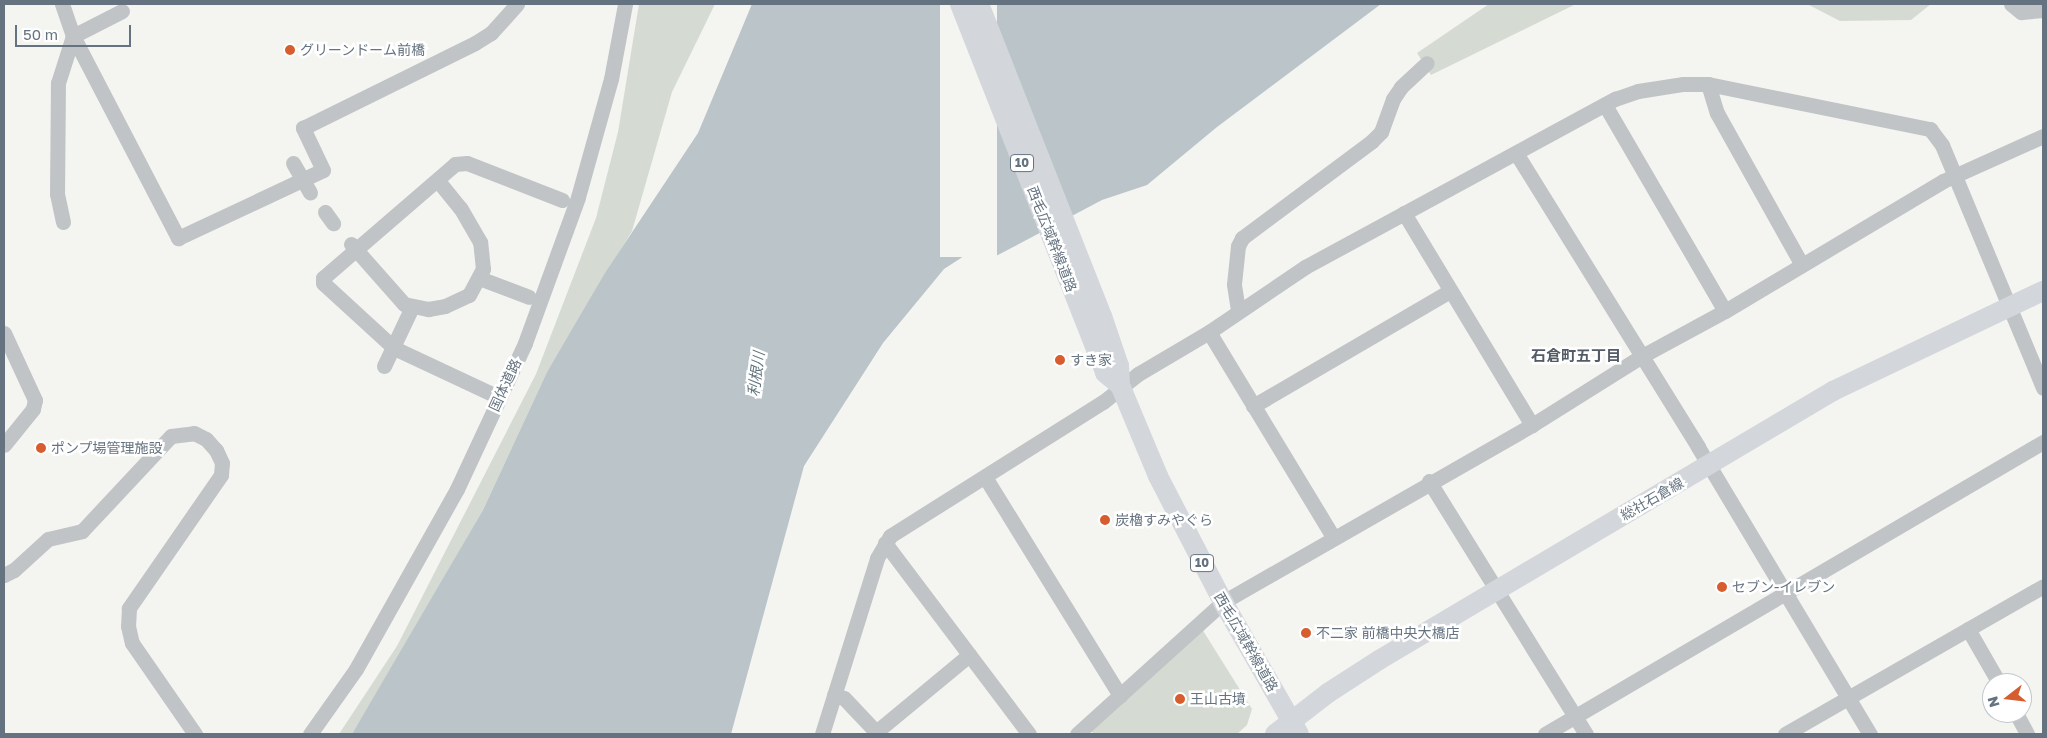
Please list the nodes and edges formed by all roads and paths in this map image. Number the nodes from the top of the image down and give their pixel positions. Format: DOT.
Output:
graph roads {
  1 [pos="62,4"];
  2 [pos="516,4"];
  3 [pos="626,4"];
  4 [pos="960,4"];
  5 [pos="979,4"];
  6 [pos="2011,4"];
  7 [pos="2043,10"];
  8 [pos="122,12"];
  9 [pos="76,35"];
  10 [pos="1427,64"];
  11 [pos="1708,84"];
  12 [pos="1605,105"];
  13 [pos="2043,136"];
  14 [pos="1516,153"];
  15 [pos="293,163"];
  16 [pos="1954,175"];
  17 [pos="437,180"];
  18 [pos="306,187"];
  19 [pos="562,200"];
  20 [pos="1404,213"];
  21 [pos="63,222"];
  22 [pos="354,247"];
  23 [pos="1802,265"];
  24 [pos="479,278"];
  25 [pos="1450,291"];
  26 [pos="2043,291"];
  27 [pos="529,297"];
  28 [pos="2008,305"];
  29 [pos="412,307"];
  30 [pos="1238,310"];
  31 [pos="1725,311"];
  32 [pos="1094,320"];
  33 [pos="1209,332"];
  34 [pos="4,333"];
  35 [pos="394,348"];
  36 [pos="1642,356"];
  37 [pos="384,366"];
  38 [pos="1120,386"];
  39 [pos="2043,388"];
  40 [pos="490,393"];
  41 [pos="1253,406"];
  42 [pos="1532,425"];
  43 [pos="2043,442"];
  44 [pos="4,445"];
  45 [pos="1708,466"];
  46 [pos="985,477"];
  47 [pos="1430,481"];
  48 [pos="1333,537"];
  49 [pos="885,543"];
  50 [pos="4,575"];
  51 [pos="2043,586"];
  52 [pos="1496,590"];
  53 [pos="1786,593"];
  54 [pos="1223,602"];
  55 [pos="1968,629"];
  56 [pos="968,655"];
  57 [pos="1994,673"];
  58 [pos="834,696"];
  59 [pos="1120,696"];
  60 [pos="1849,698"];
  61 [pos="1575,717"];
  62 [pos="1295,728"];
  63 [pos="877,733"];
  64 [pos="195,734"];
  65 [pos="310,734"];
  66 [pos="822,734"];
  67 [pos="1029,734"];
  68 [pos="1077,734"];
  69 [pos="1275,734"];
  70 [pos="1545,734"];
  71 [pos="1586,734"];
  72 [pos="1785,734"];
  73 [pos="1870,734"];
  1 -- 9 [label="street"];
  2 -- 18 [label="street"];
  3 -- 65 [label="street, 国体道路"];
  4 -- 32 [label="main road, 西毛広域幹線道路 / 10"];
  5 -- 32 [label="main road, 西毛広域幹線道路 / 10"];
  6 -- 7 [label="street"];
  8 -- 9 [label="street"];
  9 -- 18 [label="street"];
  9 -- 21 [label="street"];
  10 -- 30 [label="street"];
  11 -- 12 [label="street"];
  11 -- 16 [label="street"];
  11 -- 23 [label="street"];
  12 -- 14 [label="street"];
  12 -- 31 [label="street"];
  13 -- 16 [label="street"];
  14 -- 20 [label="street"];
  14 -- 36 [label="street"];
  15 -- 18 [label="street"];
  16 -- 23 [label="street"];
  16 -- 28 [label="street"];
  17 -- 19 [label="street"];
  17 -- 22 [label="street"];
  17 -- 24 [label="street"];
  20 -- 25 [label="street"];
  20 -- 30 [label="street"];
  22 -- 29 [label="street"];
  22 -- 35 [label="street"];
  23 -- 31 [label="street"];
  24 -- 27 [label="street"];
  24 -- 29 [label="street"];
  25 -- 41 [label="street"];
  25 -- 42 [label="street"];
  26 -- 28 [label="main road, 総社石倉線"];
  28 -- 39 [label="street"];
  28 -- 45 [label="main road, 総社石倉線"];
  29 -- 35 [label="street"];
  30 -- 33 [label="street"];
  31 -- 36 [label="street"];
  32 -- 38 [label="main road, 西毛広域幹線道路 / 10"];
  33 -- 38 [label="street"];
  33 -- 41 [label="street"];
  34 -- 44 [label="street"];
  35 -- 37 [label="street"];
  35 -- 40 [label="street"];
  36 -- 42 [label="street"];
  36 -- 45 [label="street"];
  38 -- 46 [label="street"];
  38 -- 54 [label="main road, 西毛広域幹線道路 / 10"];
  41 -- 48 [label="street"];
  42 -- 47 [label="street"];
  43 -- 53 [label="street"];
  45 -- 52 [label="main road, 総社石倉線"];
  45 -- 53 [label="street"];
  46 -- 49 [label="street"];
  46 -- 59 [label="street"];
  47 -- 48 [label="street"];
  47 -- 52 [label="street"];
  48 -- 54 [label="street"];
  49 -- 56 [label="street"];
  49 -- 58 [label="street"];
  50 -- 64 [label="street"];
  51 -- 55 [label="street"];
  52 -- 61 [label="street"];
  52 -- 62 [label="main road, 総社石倉線"];
  53 -- 60 [label="street"];
  53 -- 61 [label="street"];
  54 -- 59 [label="street"];
  54 -- 62 [label="main road, 西毛広域幹線道路 / 10"];
  55 -- 57 [label="street"];
  55 -- 60 [label="street"];
  56 -- 63 [label="street"];
  56 -- 67 [label="street"];
  58 -- 63 [label="street"];
  58 -- 66 [label="street"];
  59 -- 68 [label="street"];
  60 -- 72 [label="street"];
  60 -- 73 [label="street"];
  61 -- 70 [label="street"];
  61 -- 71 [label="street"];
  62 -- 69 [label="main road, 総社石倉線"];
}
